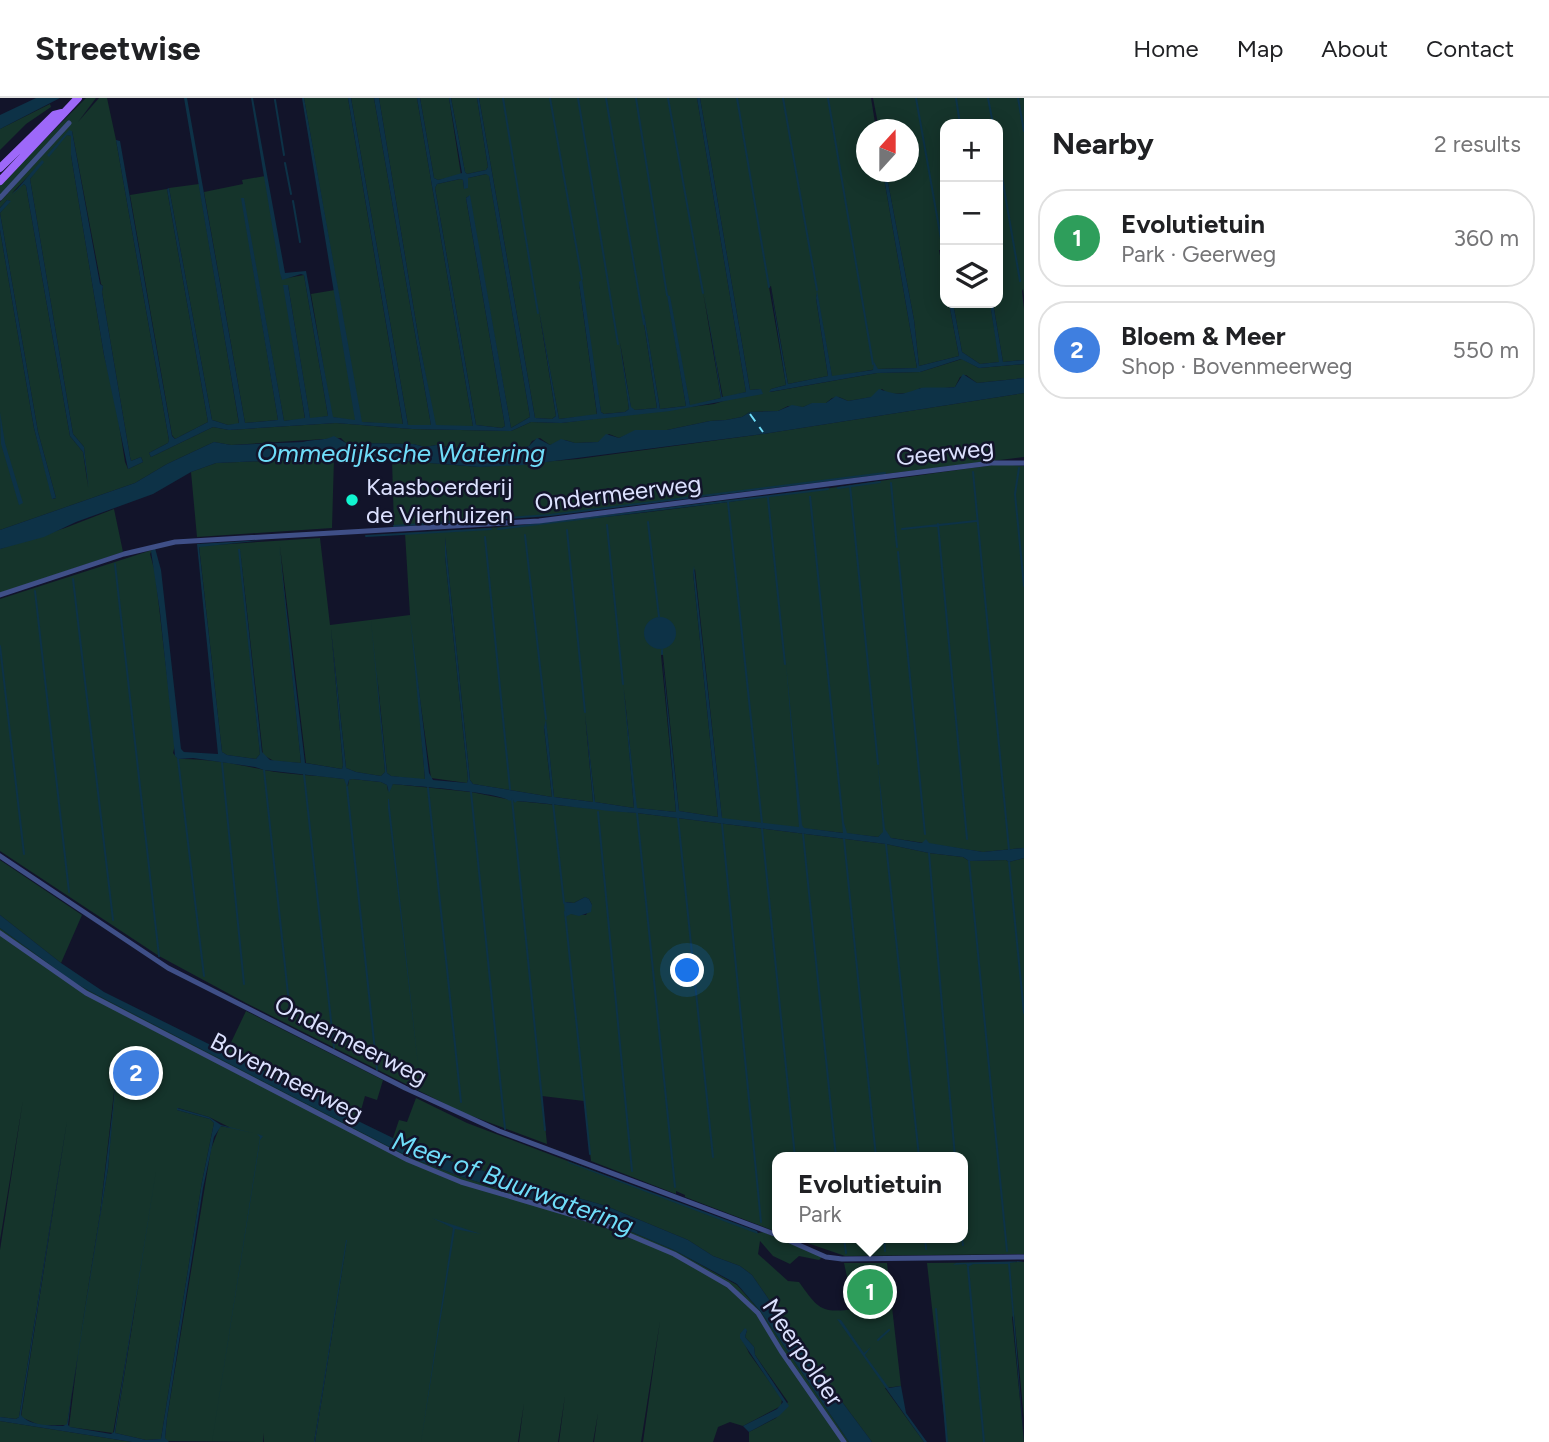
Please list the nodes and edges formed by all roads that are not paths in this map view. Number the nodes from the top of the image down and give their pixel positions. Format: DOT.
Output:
graph roads {
  1 [pos="78,98"];
  2 [pos="62,113"];
  3 [pos="69,123"];
  4 [pos="0,168"];
  5 [pos="0,181"];
  6 [pos="0,198"];
  7 [pos="1024,463"];
  8 [pos="869,478"];
  9 [pos="0,595"];
  10 [pos="0,856"];
  11 [pos="0,933"];
  12 [pos="772,1234"];
  13 [pos="795,1243"];
  14 [pos="1024,1257"];
  15 [pos="728,1285"];
  16 [pos="844,1442"];
  1 -- 2 [label="main road"];
  2 -- 4 [label="main road"];
  2 -- 5 [label="main road"];
  3 -- 6 [label="street"];
  7 -- 8 [label="street, Geerweg"];
  8 -- 9 [label="street, Ondermeerweg"];
  10 -- 12 [label="street, Ondermeerweg"];
  11 -- 15 [label="street, Bovenmeerweg"];
  13 -- 14 [label="street"];
  15 -- 16 [label="street, Meerpolder"];
}
